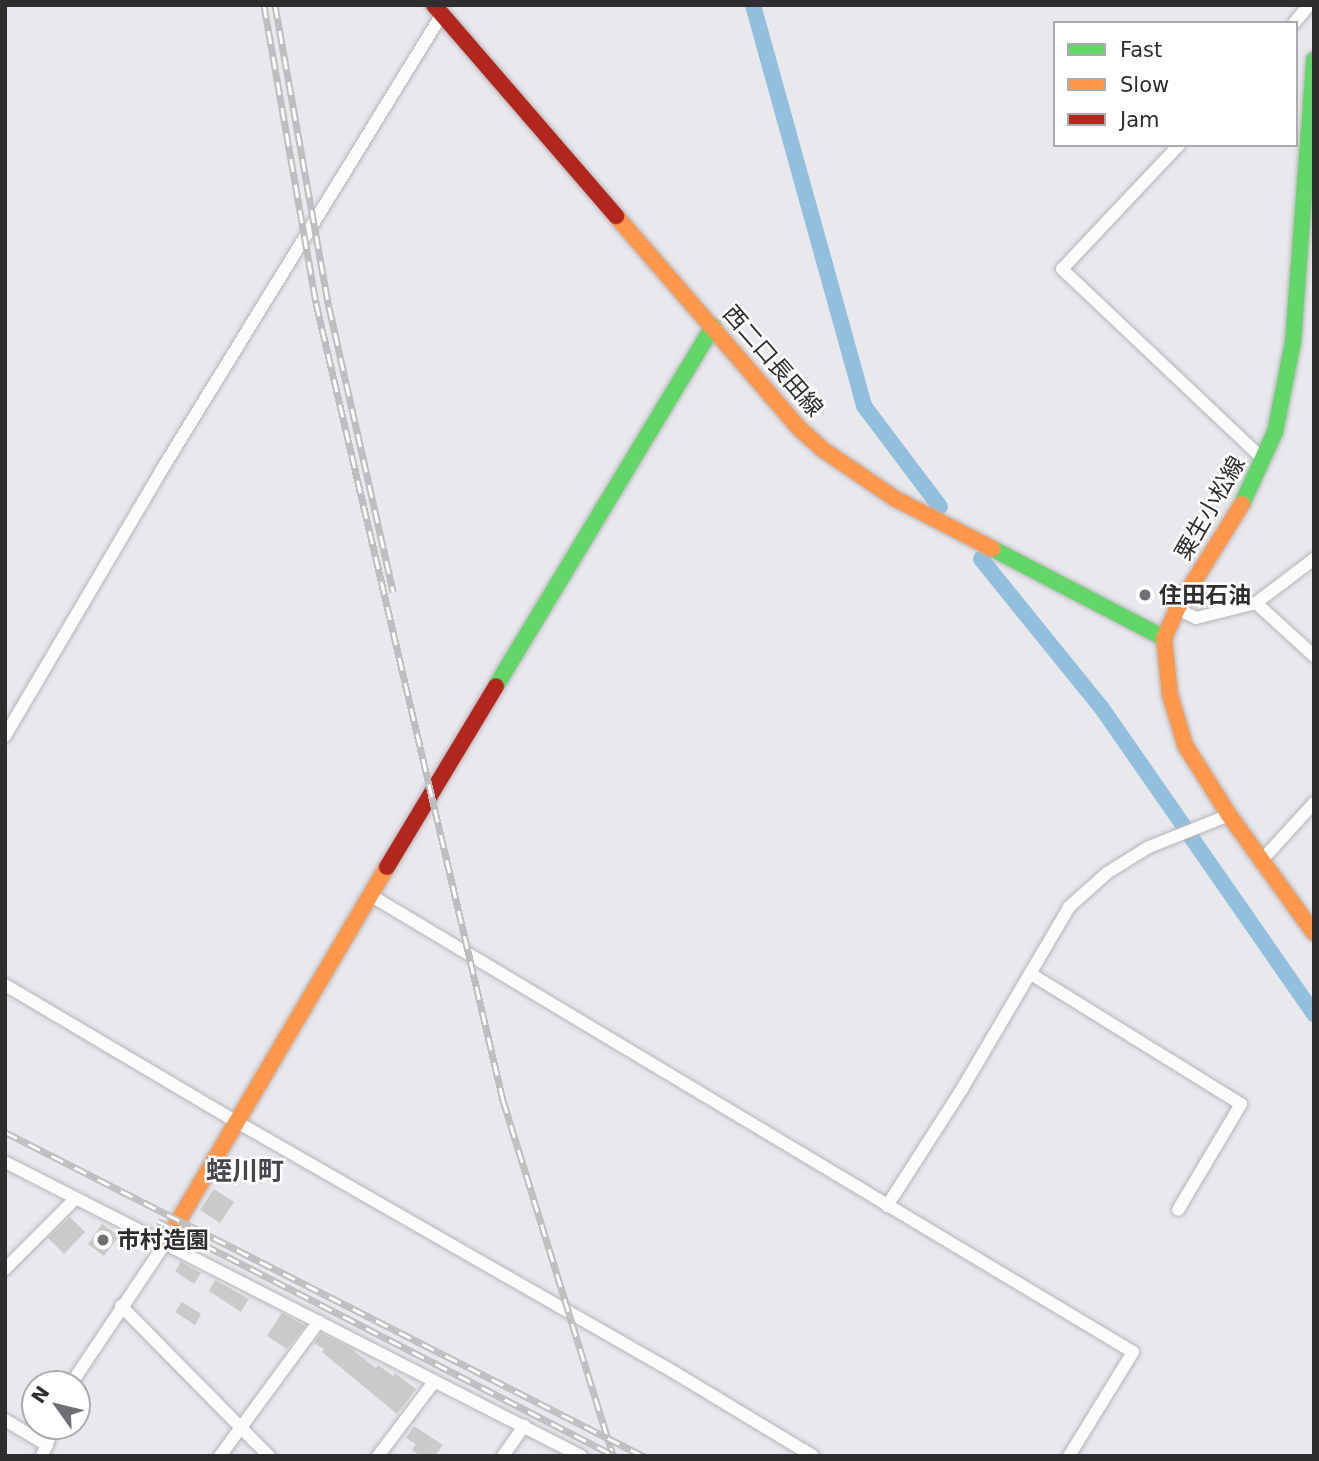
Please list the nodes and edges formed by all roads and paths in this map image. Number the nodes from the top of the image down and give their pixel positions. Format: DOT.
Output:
graph roads {
  1 [pos="1309,5"];
  2 [pos="438,10"];
  3 [pos="1296,21"];
  4 [pos="1314,60"];
  5 [pos="1177,147"];
  6 [pos="713,326"];
  7 [pos="1264,460"];
  8 [pos="1314,559"];
  9 [pos="1256,603"];
  10 [pos="1177,609"];
  11 [pos="1164,638"];
  12 [pos="1314,656"];
  13 [pos="5,736"];
  14 [pos="1314,803"];
  15 [pos="1229,815"];
  16 [pos="1261,861"];
  17 [pos="370,895"];
  18 [pos="1314,933"];
  19 [pos="1031,974"];
  20 [pos="5,985"];
  21 [pos="237,1122"];
  22 [pos="5,1162"];
  23 [pos="75,1199"];
  24 [pos="887,1206"];
  25 [pos="1178,1210"];
  26 [pos="166,1242"];
  27 [pos="5,1269"];
  28 [pos="121,1306"];
  29 [pos="319,1321"];
  30 [pos="80,1370"];
  31 [pos="434,1382"];
  32 [pos="5,1420"];
  33 [pos="524,1426"];
  34 [pos="242,1429"];
  35 [pos="44,1450"];
  36 [pos="220,1456"];
  37 [pos="270,1456"];
  38 [pos="379,1456"];
  39 [pos="503,1456"];
  40 [pos="581,1456"];
  41 [pos="813,1456"];
  42 [pos="1069,1456"];
  1 -- 3 [label="street"];
  2 -- 6 [label="main road, 西二口長田線"];
  2 -- 13 [label="street"];
  4 -- 7 [label="main road, 粟生小松線"];
  5 -- 7 [label="street"];
  6 -- 11 [label="main road, 西二口長田線"];
  6 -- 17 [label="main road"];
  7 -- 10 [label="main road, 粟生小松線"];
  8 -- 9 [label="street"];
  9 -- 10 [label="street"];
  9 -- 12 [label="street"];
  10 -- 11 [label="main road, 粟生小松線"];
  11 -- 15 [label="main road"];
  14 -- 16 [label="street"];
  15 -- 16 [label="main road"];
  15 -- 19 [label="street"];
  16 -- 18 [label="main road"];
  17 -- 21 [label="main road"];
  17 -- 24 [label="street"];
  19 -- 24 [label="street"];
  19 -- 25 [label="street"];
  20 -- 21 [label="street"];
  21 -- 26 [label="main road"];
  21 -- 41 [label="street"];
  22 -- 23 [label="street"];
  23 -- 26 [label="street"];
  23 -- 27 [label="street"];
  24 -- 42 [label="street"];
  26 -- 28 [label="street"];
  26 -- 29 [label="street"];
  28 -- 30 [label="street"];
  28 -- 34 [label="street"];
  29 -- 31 [label="street"];
  29 -- 34 [label="street"];
  31 -- 33 [label="street"];
  31 -- 38 [label="street"];
  32 -- 35 [label="street"];
  33 -- 39 [label="street"];
  33 -- 40 [label="street"];
  34 -- 36 [label="street"];
  34 -- 37 [label="street"];
}
